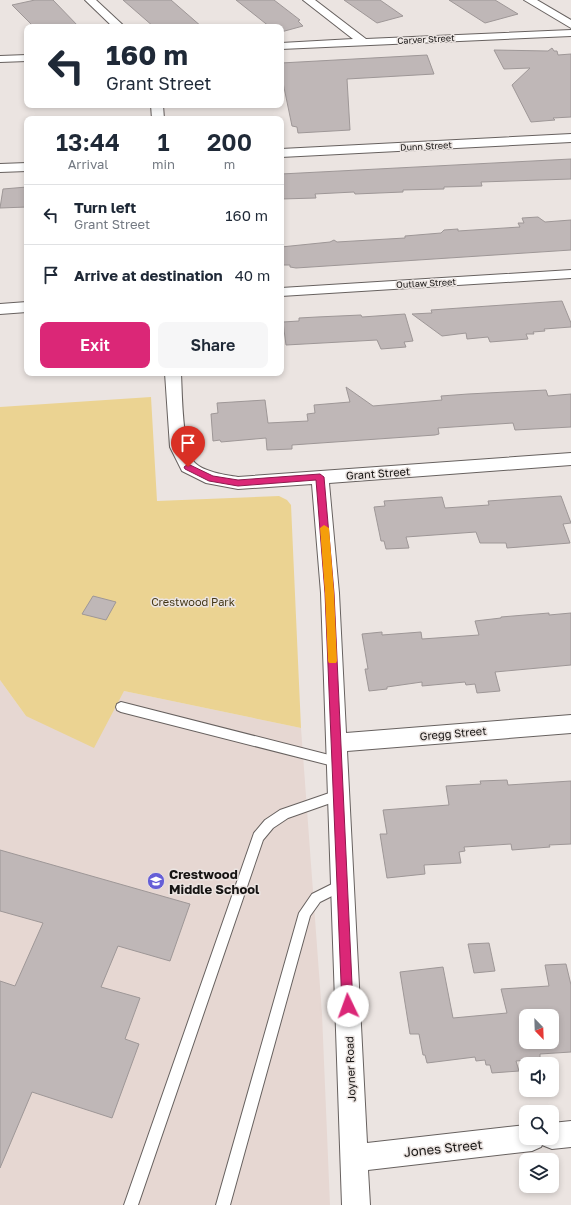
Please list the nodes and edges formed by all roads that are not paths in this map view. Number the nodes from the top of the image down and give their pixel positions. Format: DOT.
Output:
graph roads {
  1 [pos="90,0"];
  2 [pos="308,0"];
  3 [pos="529,0"];
  4 [pos="116,24"];
  5 [pos="571,26"];
  6 [pos="571,33"];
  7 [pos="363,42"];
  8 [pos="284,46"];
  9 [pos="24,58"];
  10 [pos="0,59"];
  11 [pos="571,138"];
  12 [pos="284,154"];
  13 [pos="24,166"];
  14 [pos="0,168"];
  15 [pos="571,274"];
  16 [pos="284,292"];
  17 [pos="24,307"];
  18 [pos="0,309"];
  19 [pos="173,376"];
  20 [pos="571,459"];
  21 [pos="320,477"];
  22 [pos="122,706"];
  23 [pos="571,724"];
  24 [pos="336,752"];
  25 [pos="338,795"];
  26 [pos="342,884"];
  27 [pos="571,1134"];
  28 [pos="559,1135"];
  29 [pos="519,1139"];
  30 [pos="354,1158"];
  31 [pos="131,1205"];
  32 [pos="223,1205"];
  33 [pos="356,1205"];
  1 -- 4 [label="street"];
  2 -- 7 [label="street"];
  3 -- 5 [label="street"];
  6 -- 7 [label="street, Carver Street"];
  7 -- 8 [label="street, Carver Street"];
  9 -- 10 [label="street"];
  11 -- 12 [label="street, Dunn Street"];
  13 -- 14 [label="street"];
  15 -- 16 [label="street, Outlaw Street"];
  17 -- 18 [label="street"];
  19 -- 21 [label="street, Grant Street"];
  20 -- 21 [label="street, Grant Street"];
  21 -- 24 [label="street, Joyner Road"];
  22 -- 24 [label="lane"];
  23 -- 24 [label="street, Gregg Street"];
  24 -- 25 [label="street, Joyner Road"];
  25 -- 26 [label="street, Joyner Road"];
  25 -- 31 [label="lane"];
  26 -- 30 [label="street, Joyner Road"];
  26 -- 32 [label="lane"];
  27 -- 28 [label="street"];
  29 -- 30 [label="street, Jones Street"];
  30 -- 33 [label="street, Joyner Road"];
}
